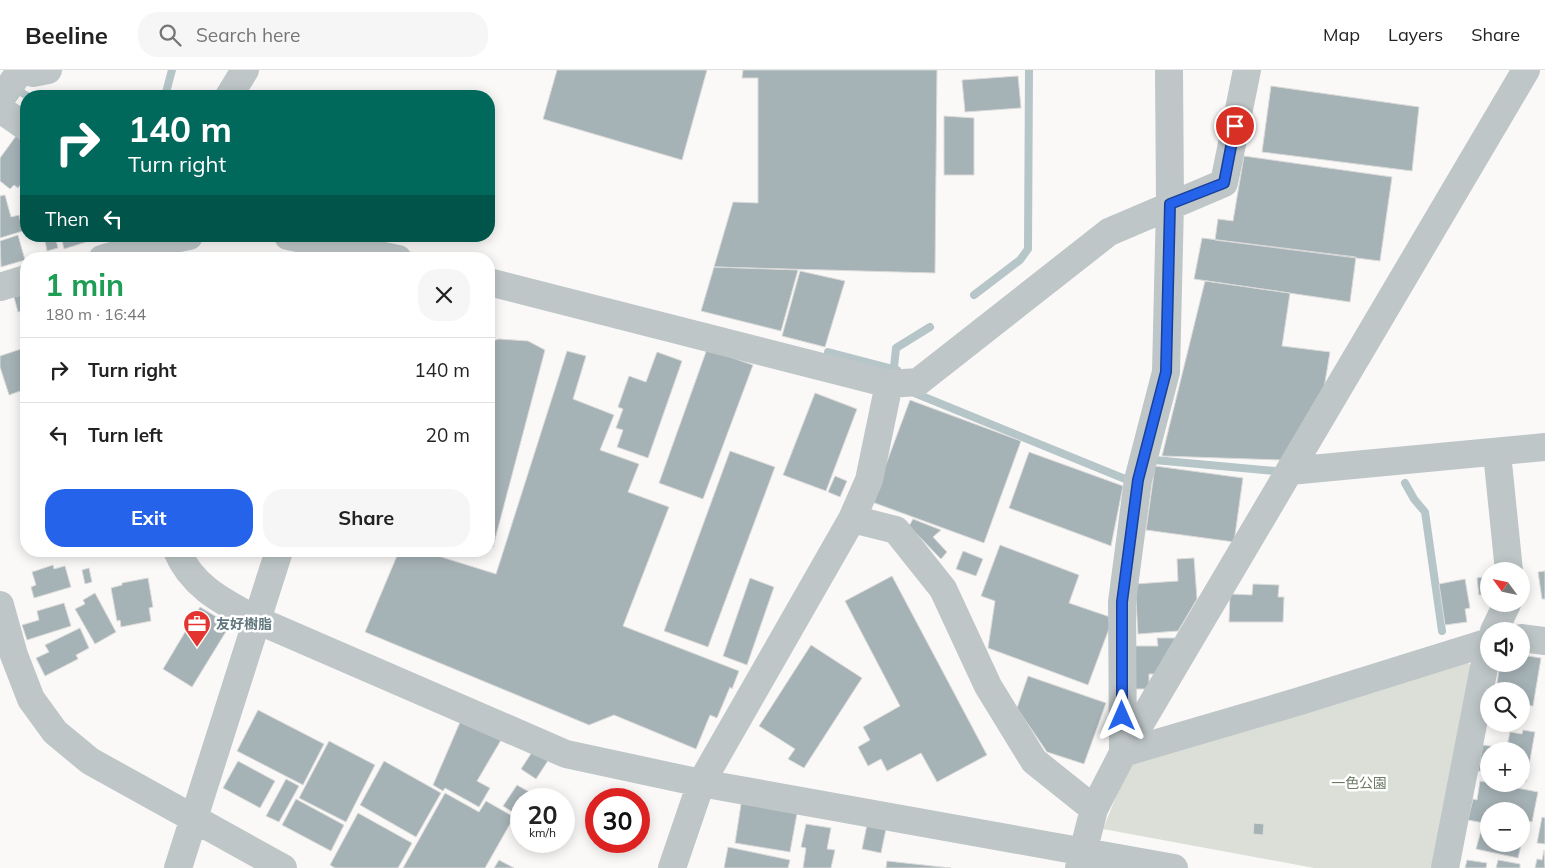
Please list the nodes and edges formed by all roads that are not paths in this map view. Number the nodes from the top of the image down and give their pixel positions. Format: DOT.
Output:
graph roads {
  1 [pos="22,70"];
  2 [pos="48,70"];
  3 [pos="245,70"];
  4 [pos="1169,70"];
  5 [pos="1247,70"];
  6 [pos="1526,70"];
  7 [pos="233,90"];
  8 [pos="0,100"];
  9 [pos="0,109"];
  10 [pos="20,123"];
  11 [pos="1170,204"];
  12 [pos="149,242"];
  13 [pos="315,242"];
  14 [pos="122,252"];
  15 [pos="359,252"];
  16 [pos="20,281"];
  17 [pos="495,284"];
  18 [pos="0,286"];
  19 [pos="888,384"];
  20 [pos="1545,447"];
  21 [pos="1497,453"];
  22 [pos="1290,472"];
  23 [pos="852,519"];
  24 [pos="179,557"];
  25 [pos="277,557"];
  26 [pos="1508,562"];
  27 [pos="0,606"];
  28 [pos="257,620"];
  29 [pos="1530,639"];
  30 [pos="1545,641"];
  31 [pos="1480,645"];
  32 [pos="1483,672"];
  33 [pos="1123,754"];
  34 [pos="701,783"];
  35 [pos="1094,809"];
  36 [pos="194,820"];
  37 [pos="1081,860"];
  38 [pos="178,868"];
  39 [pos="283,868"];
  40 [pos="672,868"];
  41 [pos="1174,868"];
  42 [pos="1446,868"];
  1 -- 2 [label="street"];
  1 -- 8 [label="street"];
  3 -- 7 [label="street"];
  4 -- 11 [label="street"];
  5 -- 11 [label="street"];
  6 -- 22 [label="street"];
  9 -- 10 [label="street"];
  11 -- 19 [label="street"];
  11 -- 33 [label="street"];
  12 -- 14 [label="street"];
  13 -- 15 [label="street"];
  16 -- 18 [label="street"];
  17 -- 19 [label="street"];
  19 -- 23 [label="street"];
  20 -- 21 [label="street"];
  21 -- 22 [label="street"];
  21 -- 26 [label="street"];
  22 -- 33 [label="street"];
  23 -- 34 [label="street"];
  23 -- 35 [label="street"];
  24 -- 28 [label="street"];
  25 -- 28 [label="street"];
  27 -- 36 [label="street"];
  28 -- 34 [label="street"];
  28 -- 36 [label="street"];
  29 -- 30 [label="street"];
  31 -- 33 [label="street"];
  32 -- 42 [label="street"];
  33 -- 35 [label="street"];
  34 -- 37 [label="street"];
  34 -- 40 [label="street"];
  35 -- 37 [label="street"];
  36 -- 38 [label="street"];
  36 -- 39 [label="street"];
  37 -- 41 [label="street"];
}
